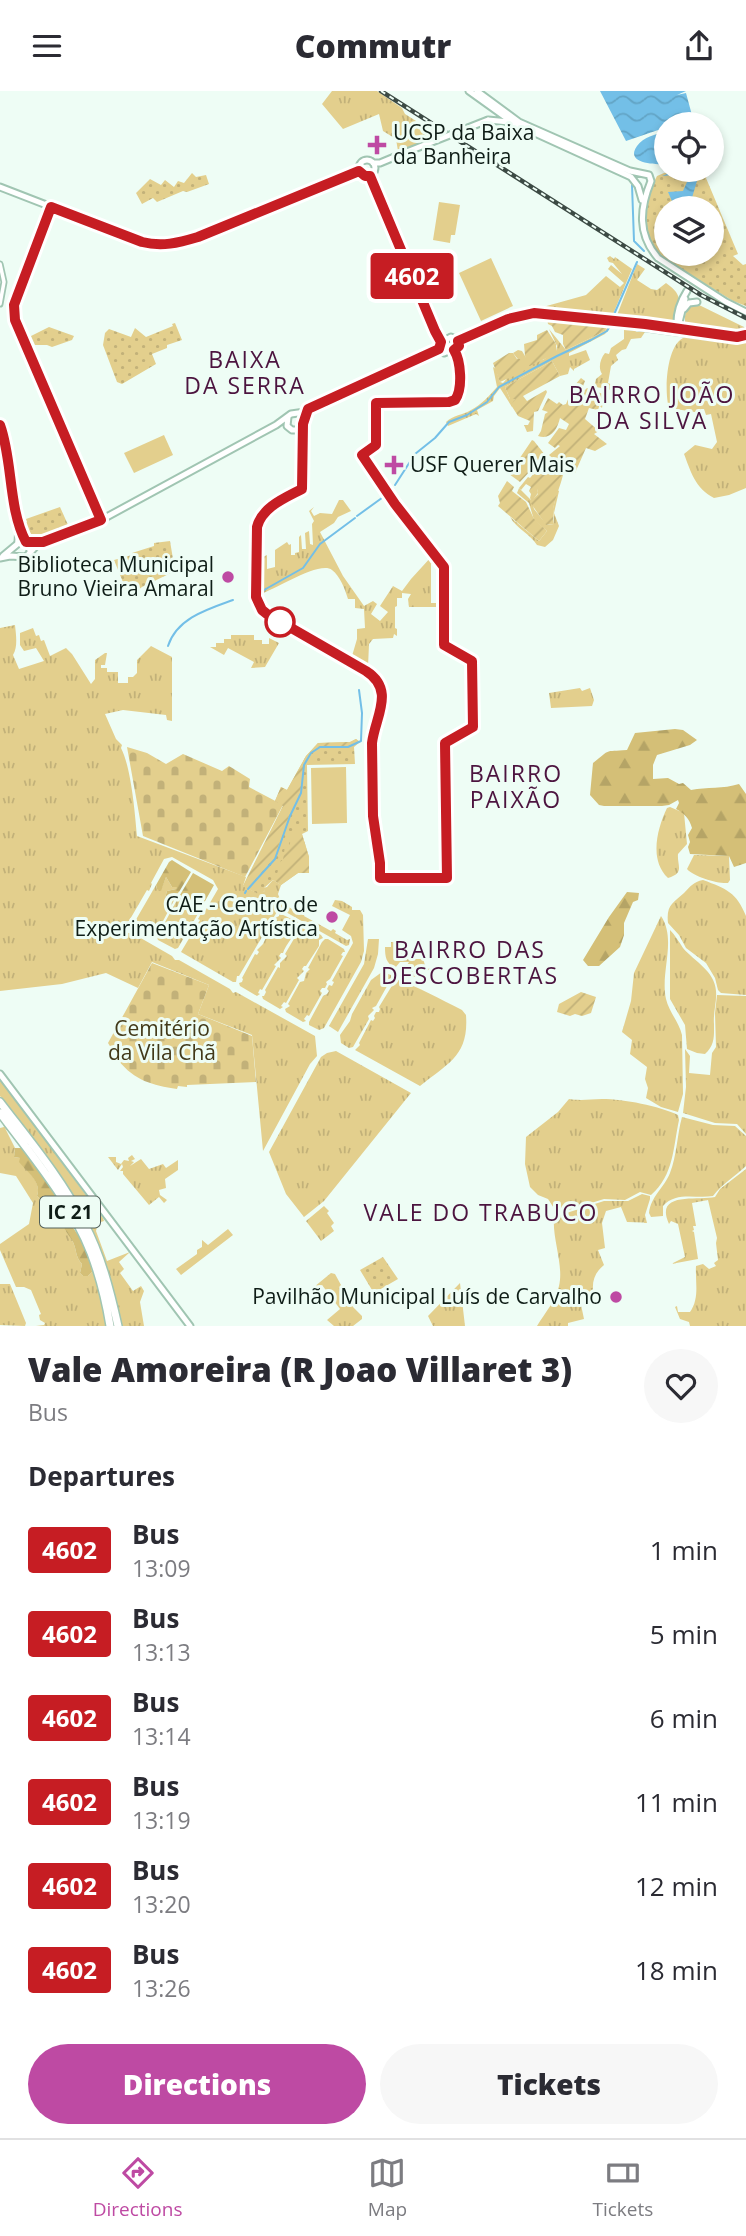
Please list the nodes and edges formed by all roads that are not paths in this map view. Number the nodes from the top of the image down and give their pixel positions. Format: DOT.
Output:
graph roads {
  1 [pos="469,91"];
  2 [pos="477,91"];
  3 [pos="492,107"];
  4 [pos="488,120"];
  5 [pos="515,124"];
  6 [pos="376,165"];
  7 [pos="359,171"];
  8 [pos="641,173"];
  9 [pos="638,185"];
  10 [pos="649,186"];
  11 [pos="0,187"];
  12 [pos="643,207"];
  13 [pos="0,264"];
  14 [pos="686,293"];
  15 [pos="697,302"];
  16 [pos="0,304"];
  17 [pos="746,310"];
  18 [pos="681,316"];
  19 [pos="602,321"];
  20 [pos="664,327"];
  21 [pos="676,330"];
  22 [pos="698,331"];
  23 [pos="746,335"];
  24 [pos="737,337"];
  25 [pos="458,341"];
  26 [pos="439,349"];
  27 [pos="308,409"];
  28 [pos="295,414"];
  29 [pos="288,417"];
  30 [pos="303,422"];
  31 [pos="0,425"];
  32 [pos="276,425"];
  33 [pos="287,426"];
  34 [pos="19,520"];
  35 [pos="27,542"];
  36 [pos="43,542"];
  37 [pos="16,545"];
  38 [pos="30,552"];
  39 [pos="18,556"];
  40 [pos="0,558"];
  41 [pos="0,1074"];
  42 [pos="0,1102"];
  43 [pos="0,1113"];
  44 [pos="110,1326"];
  45 [pos="118,1326"];
  46 [pos="190,1326"];
  1 -- 3 [label="main road"];
  2 -- 8 [label="main road"];
  3 -- 4 [label="main road"];
  3 -- 5 [label="main road"];
  4 -- 5 [label="main road"];
  4 -- 6 [label="main road, bridge"];
  5 -- 9 [label="main road"];
  6 -- 7 [label="main road"];
  6 -- 7 [label="main road"];
  7 -- 11 [label="main road"];
  8 -- 9 [label="main road"];
  8 -- 10 [label="main road"];
  9 -- 10 [label="main road"];
  9 -- 12 [label="main road"];
  10 -- 12 [label="main road"];
  12 -- 17 [label="main road"];
  13 -- 16 [label="street"];
  14 -- 18 [label="main road"];
  15 -- 18 [label="main road"];
  18 -- 20 [label="main road"];
  18 -- 21 [label="main road"];
  18 -- 22 [label="main road"];
  19 -- 20 [label="main road"];
  19 -- 21 [label="main road"];
  19 -- 25 [label="main road"];
  20 -- 21 [label="main road"];
  21 -- 22 [label="main road"];
  21 -- 24 [label="main road"];
  22 -- 24 [label="main road"];
  23 -- 24 [label="main road"];
  25 -- 26 [label="main road"];
  25 -- 26 [label="main road"];
  26 -- 27 [label="main road"];
  27 -- 28 [label="main road"];
  27 -- 30 [label="main road"];
  28 -- 29 [label="main road"];
  28 -- 30 [label="main road"];
  29 -- 32 [label="main road"];
  29 -- 33 [label="main road"];
  30 -- 33 [label="main road"];
  31 -- 34 [label="street"];
  32 -- 33 [label="main road"];
  32 -- 36 [label="main road"];
  34 -- 35 [label="street"];
  34 -- 37 [label="street"];
  35 -- 36 [label="main road"];
  35 -- 37 [label="main road"];
  35 -- 38 [label="main road"];
  36 -- 38 [label="main road"];
  37 -- 39 [label="main road"];
  37 -- 40 [label="main road"];
  38 -- 39 [label="main road"];
  39 -- 40 [label="main road"];
  41 -- 46 [label="main road"];
  42 -- 45 [label="highway, IC 21"];
  43 -- 44 [label="highway, IC 21"];
}
